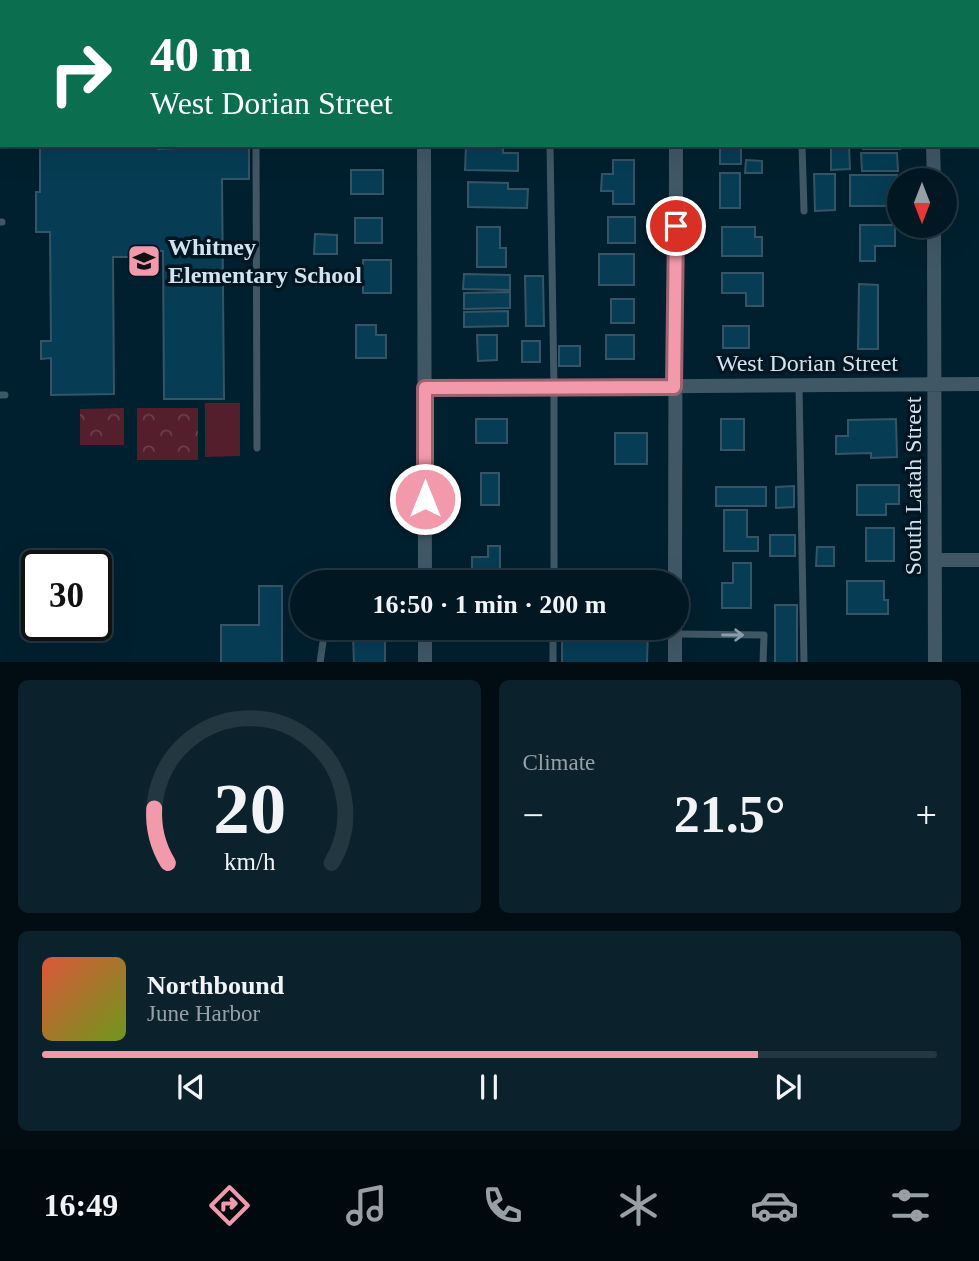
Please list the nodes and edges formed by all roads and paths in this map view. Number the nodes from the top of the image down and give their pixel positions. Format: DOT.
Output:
graph roads {
  1 [pos="256,147"];
  2 [pos="424,147"];
  3 [pos="550,147"];
  4 [pos="676,147"];
  5 [pos="802,147"];
  6 [pos="933,147"];
  7 [pos="934,168"];
  8 [pos="804,211"];
  9 [pos="934,238"];
  10 [pos="979,384"];
  11 [pos="936,385"];
  12 [pos="799,386"];
  13 [pos="554,387"];
  14 [pos="674,387"];
  15 [pos="425,388"];
  16 [pos="257,448"];
  17 [pos="936,560"];
  18 [pos="979,560"];
  19 [pos="425,570"];
  20 [pos="554,570"];
  21 [pos="675,570"];
  22 [pos="689,632"];
  23 [pos="323,640"];
  24 [pos="425,640"];
  25 [pos="554,640"];
  26 [pos="675,640"];
  27 [pos="320,662"];
  28 [pos="425,662"];
  29 [pos="553,662"];
  30 [pos="675,662"];
  31 [pos="763,662"];
  32 [pos="804,662"];
  33 [pos="935,662"];
  1 -- 16 [label="lane"];
  2 -- 15 [label="street"];
  3 -- 13 [label="lane"];
  4 -- 14 [label="street"];
  5 -- 8 [label="lane"];
  6 -- 7 [label="street"];
  9 -- 11 [label="street, South Latah Street"];
  10 -- 11 [label="street, West Dorian Street"];
  11 -- 12 [label="street, West Dorian Street"];
  11 -- 17 [label="street, South Latah Street"];
  12 -- 14 [label="street, West Dorian Street"];
  12 -- 32 [label="lane"];
  13 -- 14 [label="street, West Dorian Street"];
  13 -- 15 [label="street, West Dorian Street"];
  13 -- 20 [label="lane"];
  14 -- 21 [label="street"];
  15 -- 19 [label="street"];
  17 -- 18 [label="street"];
  17 -- 33 [label="street, South Latah Street"];
  22 -- 31 [label="lane, one-way"];
  23 -- 27 [label="lane"];
  24 -- 28 [label="street"];
  25 -- 29 [label="lane"];
  26 -- 30 [label="street"];
}
